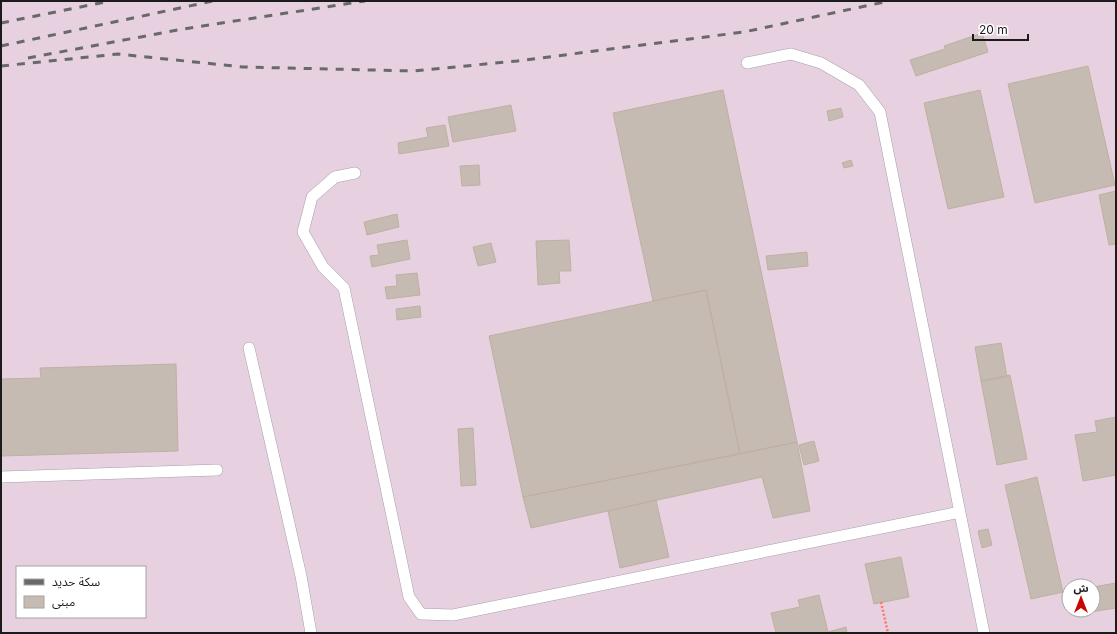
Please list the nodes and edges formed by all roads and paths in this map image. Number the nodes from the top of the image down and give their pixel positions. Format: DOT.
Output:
graph roads {
  1 [pos="746,63"];
  2 [pos="355,173"];
  3 [pos="249,348"];
  4 [pos="217,470"];
  5 [pos="1,477"];
  6 [pos="960,512"];
  7 [pos="881,602"];
  8 [pos="311,633"];
  9 [pos="888,633"];
  10 [pos="984,633"];
  1 -- 6 [label="lane"];
  2 -- 6 [label="lane"];
  3 -- 8 [label="lane"];
  4 -- 5 [label="lane"];
  6 -- 10 [label="lane"];
  7 -- 9 [label="path"];
}
